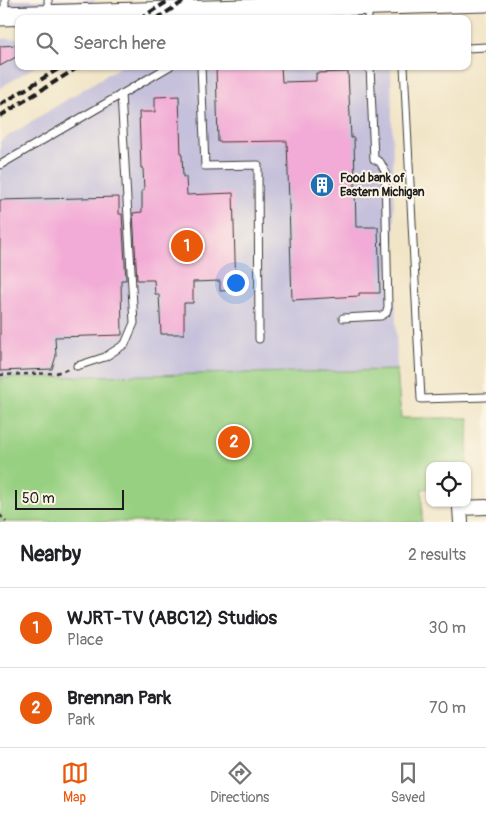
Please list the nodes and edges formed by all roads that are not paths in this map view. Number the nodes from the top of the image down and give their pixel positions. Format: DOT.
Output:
graph roads {
  1 [pos="486,2"];
  2 [pos="49,7"];
  3 [pos="3,11"];
  4 [pos="368,12"];
  5 [pos="201,15"];
  6 [pos="486,47"];
  7 [pos="471,48"];
  8 [pos="163,70"];
  9 [pos="201,70"];
  10 [pos="370,70"];
  11 [pos="404,70"];
  12 [pos="121,94"];
  13 [pos="0,164"];
  14 [pos="343,318"];
  15 [pos="260,339"];
  16 [pos="77,366"];
  17 [pos="486,397"];
  18 [pos="486,507"];
  19 [pos="461,515"];
  1 -- 4 [label="main road"];
  2 -- 3 [label="main road"];
  2 -- 5 [label="main road"];
  4 -- 5 [label="main road"];
  6 -- 7 [label="lane"];
  8 -- 12 [label="lane"];
  9 -- 15 [label="lane"];
  10 -- 14 [label="lane"];
  11 -- 17 [label="lane"];
  12 -- 13 [label="lane"];
  12 -- 16 [label="lane"];
  18 -- 19 [label="street"];
}
